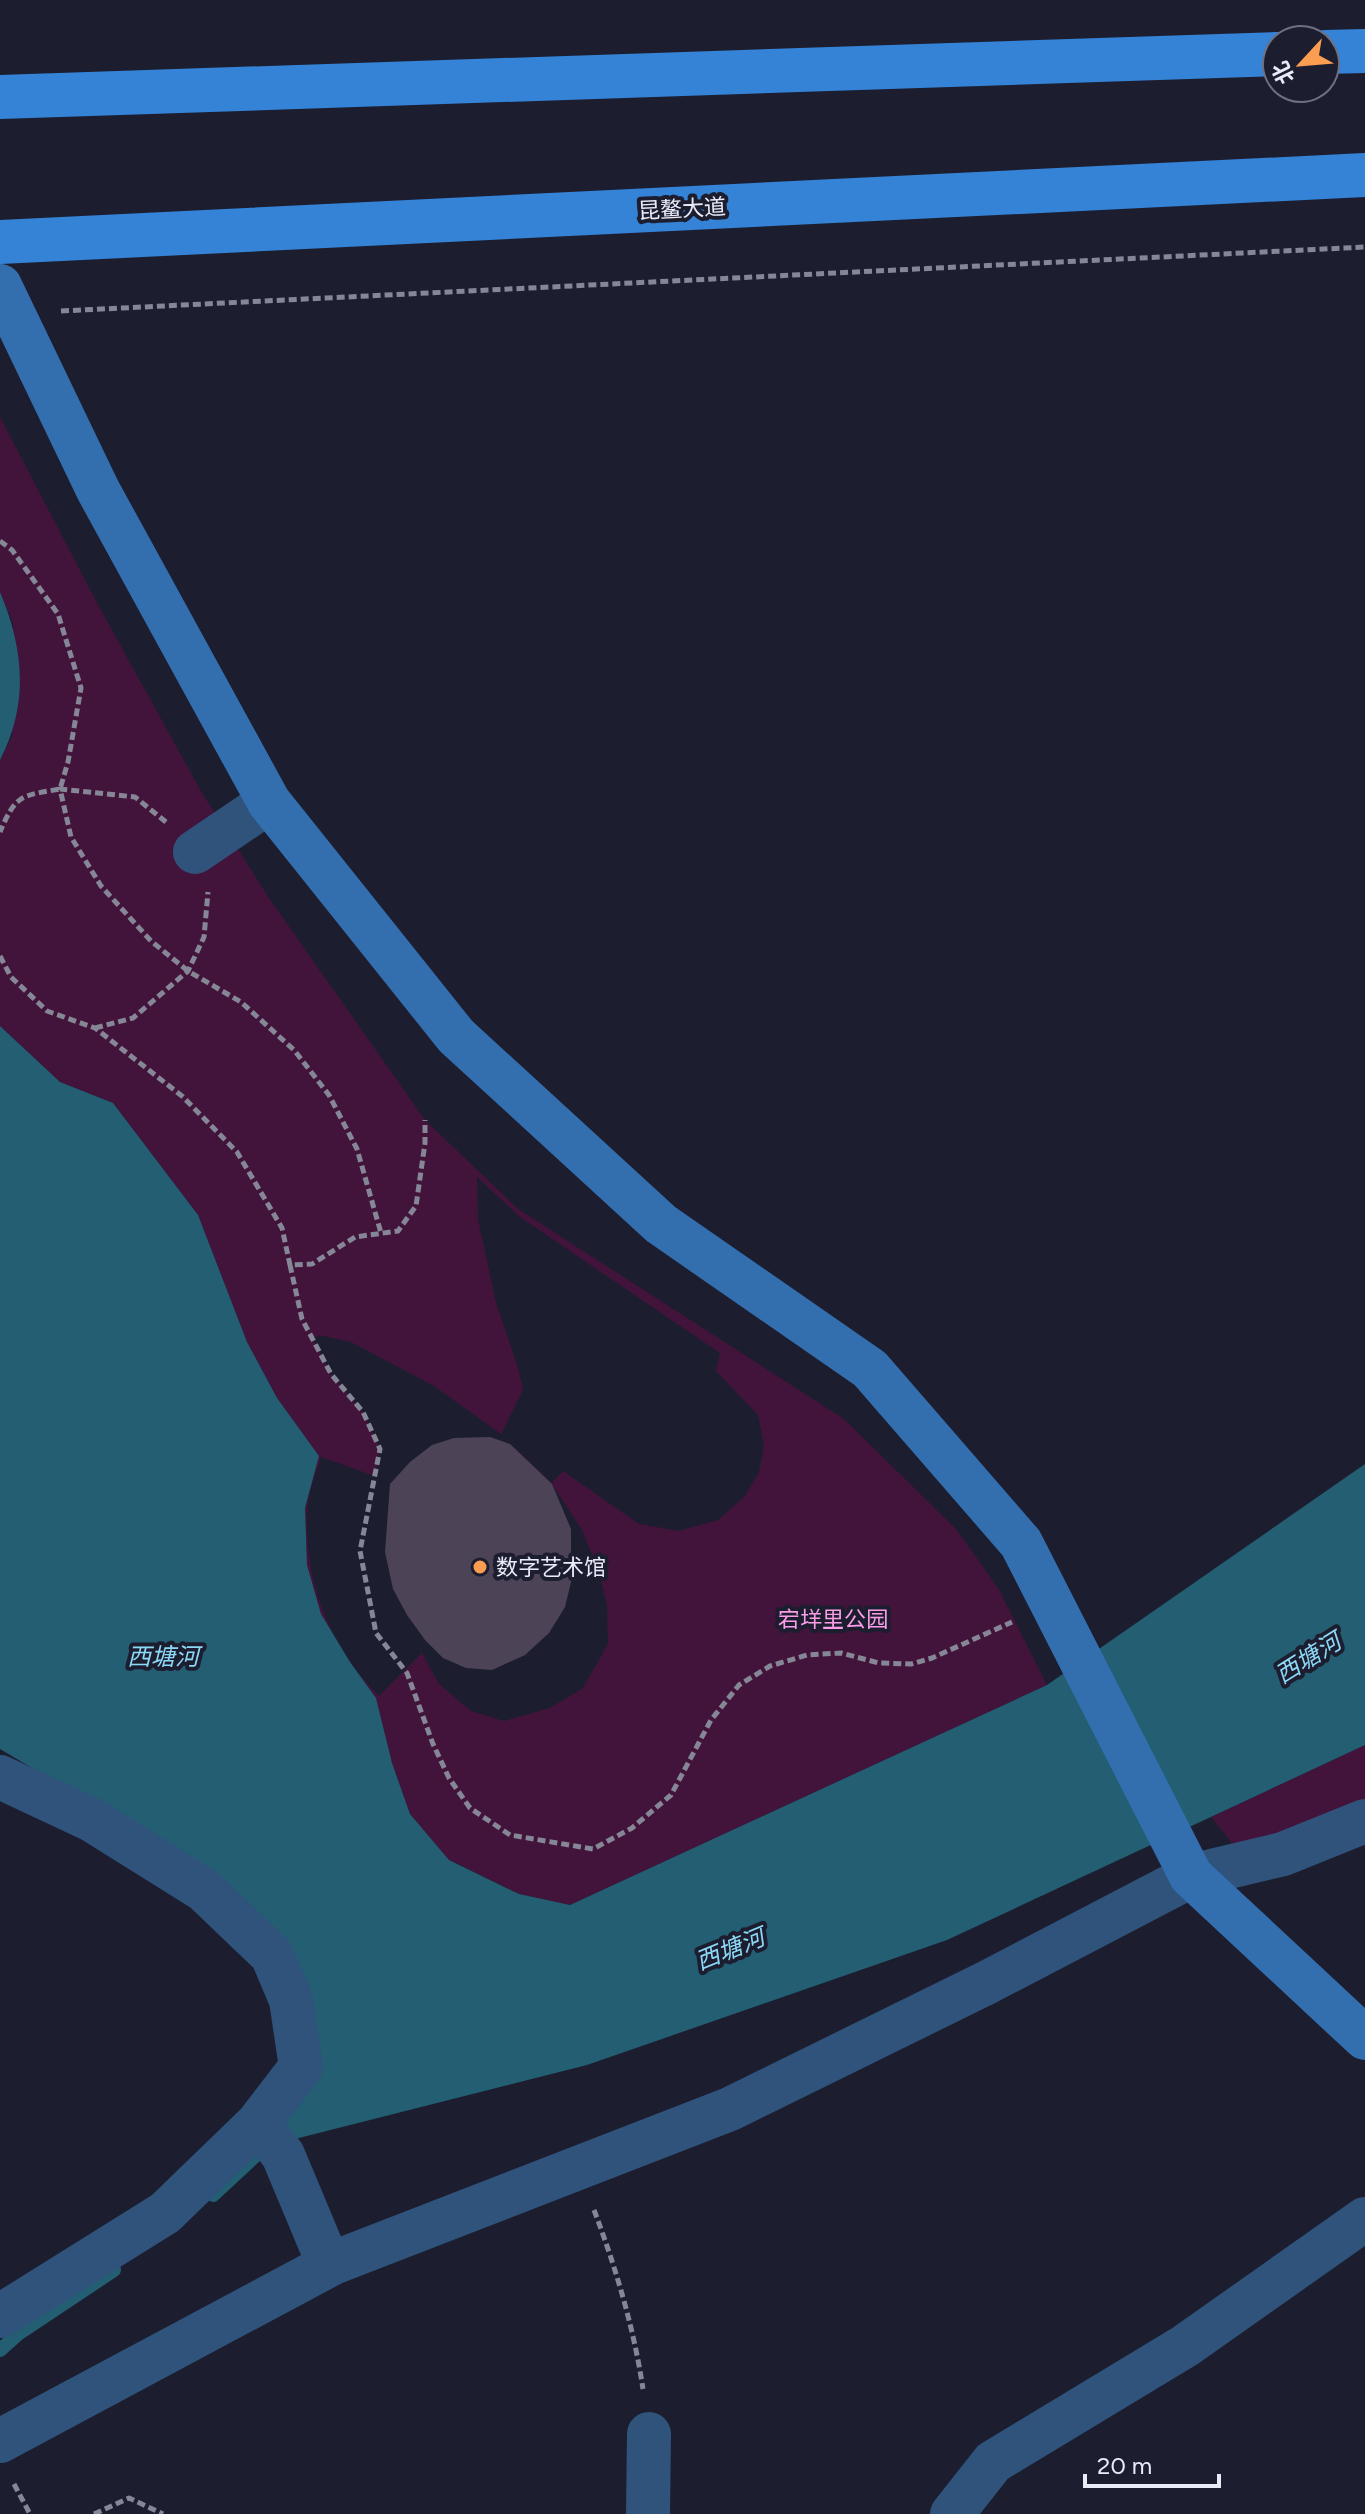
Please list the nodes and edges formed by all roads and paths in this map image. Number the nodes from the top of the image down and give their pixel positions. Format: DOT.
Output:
graph roads {
  1 [pos="1365,51"];
  2 [pos="1341,52"];
  3 [pos="1261,55"];
  4 [pos="0,97"];
  5 [pos="1365,175"];
  6 [pos="0,242"];
  7 [pos="1365,247"];
  8 [pos="6,299"];
  9 [pos="0,541"];
  10 [pos="60,789"];
  11 [pos="269,802"];
  12 [pos="0,832"];
  13 [pos="195,852"];
  14 [pos="0,956"];
  15 [pos="188,971"];
  16 [pos="95,1028"];
  17 [pos="425,1120"];
  18 [pos="381,1233"];
  19 [pos="290,1265"];
  20 [pos="1015,1620"];
  21 [pos="0,1777"];
  22 [pos="1365,1821"];
  23 [pos="1191,1876"];
  24 [pos="1365,2038"];
  25 [pos="270,2139"];
  26 [pos="578,2169"];
  27 [pos="1365,2219"];
  28 [pos="329,2265"];
  29 [pos="0,2316"];
  30 [pos="649,2434"];
  31 [pos="0,2441"];
  32 [pos="968,2507"];
  33 [pos="94,2514"];
  34 [pos="163,2514"];
  35 [pos="648,2514"];
  1 -- 2 [label="main road"];
  3 -- 4 [label="main road"];
  5 -- 6 [label="main road, 昆鳌大道"];
  7 -- 8 [label="path"];
  8 -- 11 [label="street"];
  9 -- 10 [label="path"];
  10 -- 12 [label="path"];
  10 -- 13 [label="path"];
  10 -- 15 [label="path"];
  11 -- 13 [label="street"];
  11 -- 23 [label="street"];
  13 -- 15 [label="path"];
  14 -- 16 [label="path"];
  15 -- 16 [label="path"];
  15 -- 18 [label="path"];
  16 -- 19 [label="path"];
  17 -- 18 [label="path"];
  18 -- 19 [label="path"];
  19 -- 20 [label="path"];
  21 -- 25 [label="street"];
  22 -- 23 [label="street"];
  23 -- 24 [label="street"];
  23 -- 26 [label="street"];
  25 -- 28 [label="street"];
  25 -- 29 [label="street"];
  26 -- 28 [label="street"];
  26 -- 30 [label="path"];
  27 -- 32 [label="street"];
  28 -- 31 [label="street"];
  30 -- 35 [label="street"];
  33 -- 34 [label="path"];
}
